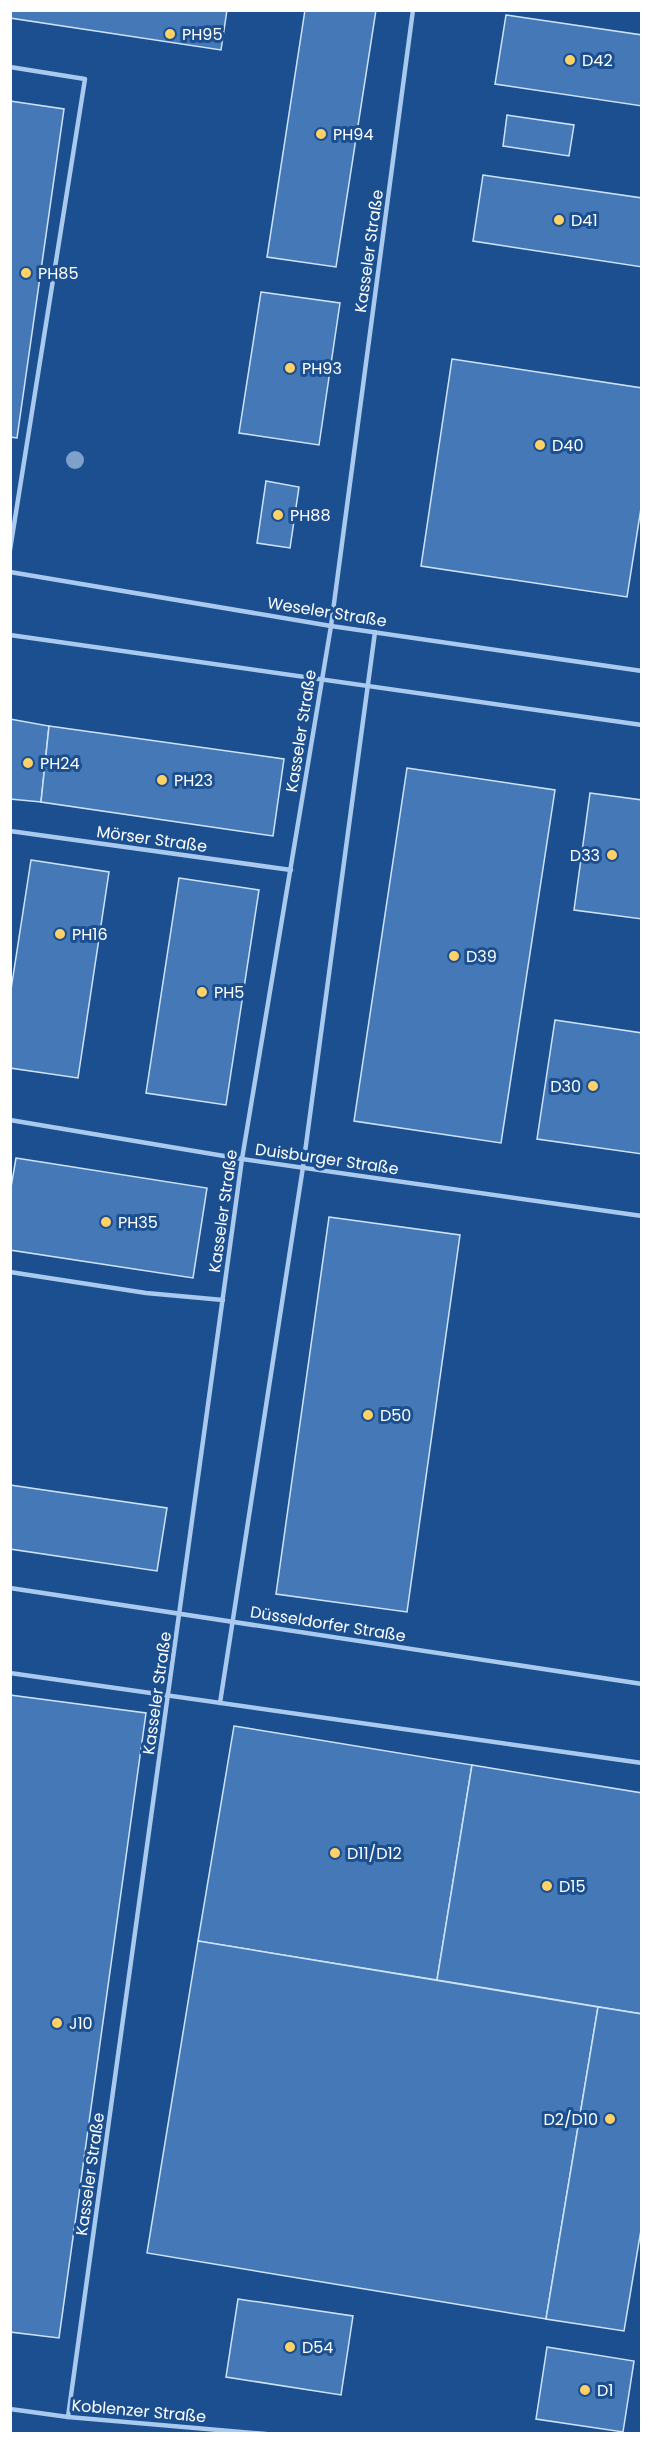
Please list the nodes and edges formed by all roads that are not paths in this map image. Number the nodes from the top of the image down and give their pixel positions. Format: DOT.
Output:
graph roads {
  1 [pos="413,10"];
  2 [pos="10,67"];
  3 [pos="10,550"];
  4 [pos="10,572"];
  5 [pos="331,626"];
  6 [pos="375,632"];
  7 [pos="10,635"];
  8 [pos="642,671"];
  9 [pos="322,679"];
  10 [pos="367,686"];
  11 [pos="642,725"];
  12 [pos="10,831"];
  13 [pos="291,870"];
  14 [pos="10,1120"];
  15 [pos="242,1159"];
  16 [pos="303,1167"];
  17 [pos="642,1216"];
  18 [pos="10,1272"];
  19 [pos="223,1299"];
  20 [pos="10,1588"];
  21 [pos="180,1614"];
  22 [pos="233,1622"];
  23 [pos="10,1673"];
  24 [pos="642,1684"];
  25 [pos="168,1696"];
  26 [pos="220,1703"];
  27 [pos="642,1763"];
  28 [pos="10,2409"];
  29 [pos="68,2417"];
  30 [pos="266,2433"];
  1 -- 5 [label="lane, Kasseler Straße"];
  2 -- 3 [label="lane"];
  4 -- 5 [label="lane, Weseler Straße"];
  5 -- 6 [label="lane, Weseler Straße"];
  5 -- 9 [label="lane, Kasseler Straße"];
  6 -- 8 [label="lane, Weseler Straße"];
  6 -- 10 [label="lane"];
  7 -- 9 [label="lane"];
  9 -- 10 [label="lane"];
  9 -- 13 [label="lane, Kasseler Straße"];
  10 -- 11 [label="lane"];
  10 -- 16 [label="lane"];
  12 -- 13 [label="lane, Mörser Straße"];
  13 -- 15 [label="lane, Kasseler Straße"];
  14 -- 15 [label="lane, Duisburger Straße"];
  15 -- 16 [label="lane, Duisburger Straße"];
  15 -- 19 [label="lane, Kasseler Straße"];
  16 -- 17 [label="lane, Duisburger Straße"];
  16 -- 22 [label="lane"];
  18 -- 19 [label="lane"];
  19 -- 21 [label="lane, Kasseler Straße"];
  20 -- 21 [label="lane, Düsseldorfer Straße"];
  21 -- 22 [label="lane, Düsseldorfer Straße"];
  21 -- 25 [label="lane, Kasseler Straße"];
  22 -- 24 [label="lane, Düsseldorfer Straße"];
  22 -- 26 [label="lane"];
  23 -- 25 [label="lane"];
  25 -- 26 [label="lane"];
  25 -- 29 [label="lane, Kasseler Straße"];
  26 -- 27 [label="lane"];
  28 -- 29 [label="lane, Koblenzer Straße"];
  29 -- 30 [label="lane, Koblenzer Straße"];
}
